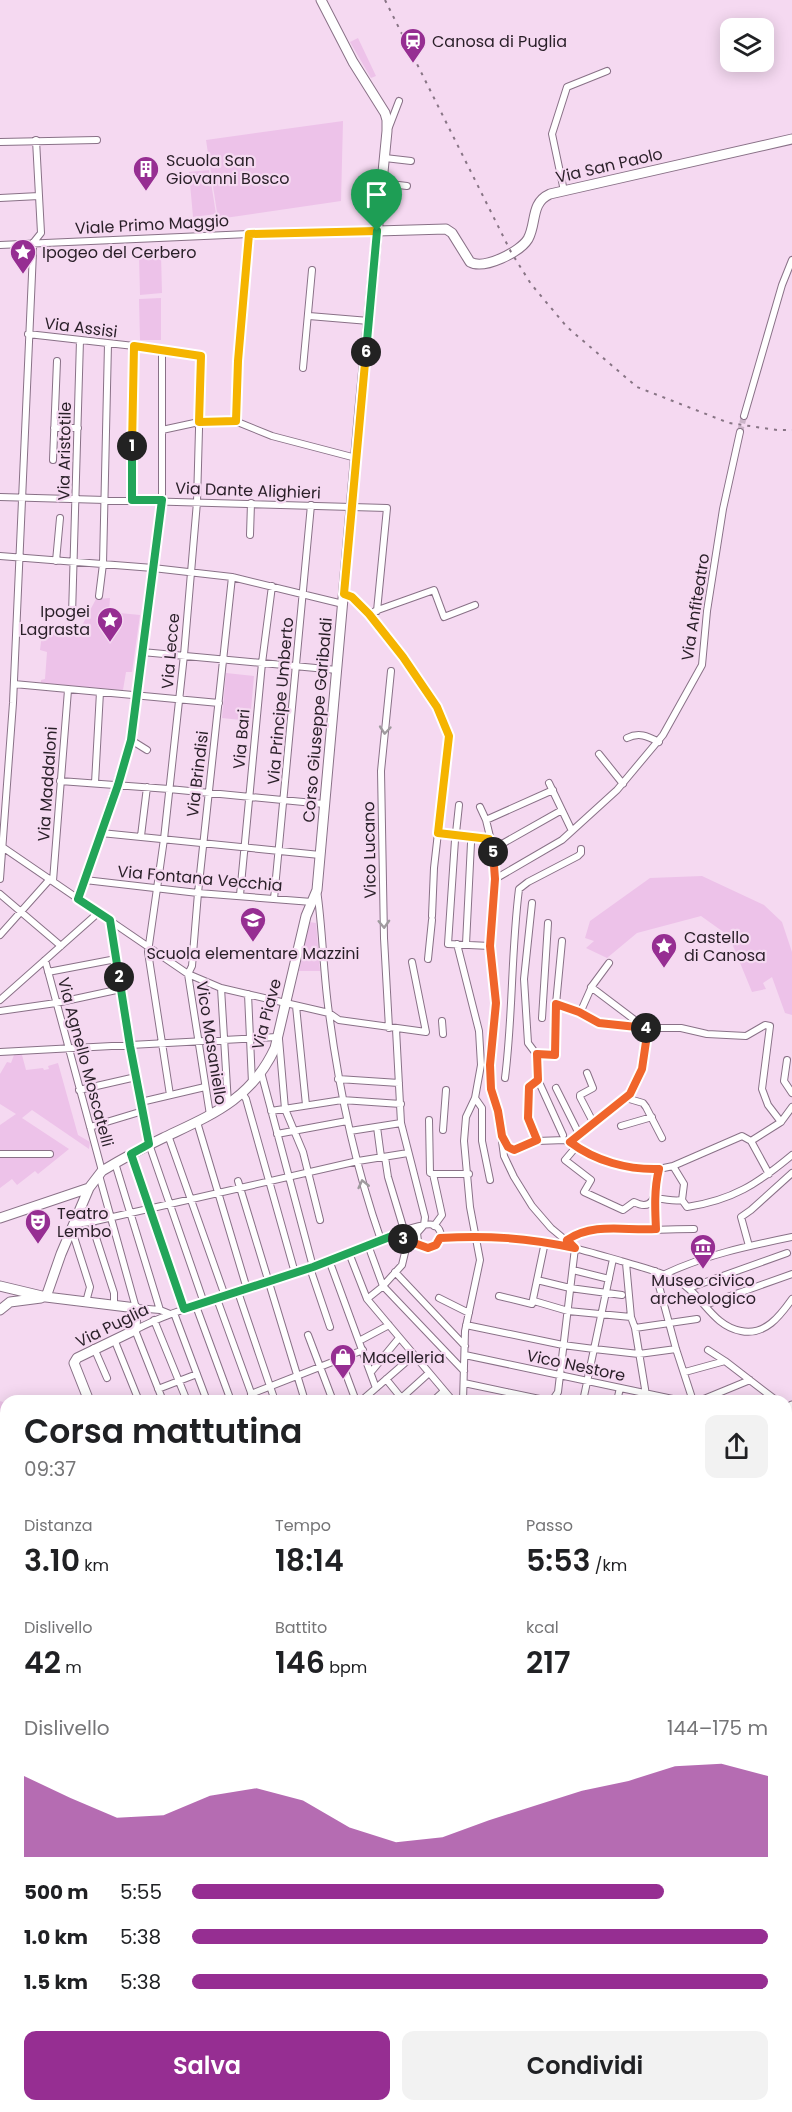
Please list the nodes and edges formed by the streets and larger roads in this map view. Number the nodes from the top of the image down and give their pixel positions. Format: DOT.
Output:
graph roads {
  1 [pos="321,0"];
  2 [pos="607,71"];
  3 [pos="399,101"];
  4 [pos="387,131"];
  5 [pos="792,139"];
  6 [pos="36,140"];
  7 [pos="97,140"];
  8 [pos="0,142"];
  9 [pos="385,158"];
  10 [pos="411,161"];
  11 [pos="382,183"];
  12 [pos="407,186"];
  13 [pos="564,191"];
  14 [pos="39,196"];
  15 [pos="0,198"];
  16 [pos="377,231"];
  17 [pos="249,234"];
  18 [pos="33,243"];
  19 [pos="0,245"];
  20 [pos="792,260"];
  21 [pos="312,270"];
  22 [pos="309,316"];
  23 [pos="369,321"];
  24 [pos="28,334"];
  25 [pos="80,340"];
  26 [pos="108,344"];
  27 [pos="134,346"];
  28 [pos="162,350"];
  29 [pos="201,356"];
  30 [pos="57,361"];
  31 [pos="303,368"];
  32 [pos="744,416"];
  33 [pos="236,421"];
  34 [pos="199,422"];
  35 [pos="54,428"];
  36 [pos="78,428"];
  37 [pos="162,430"];
  38 [pos="740,432"];
  39 [pos="356,458"];
  40 [pos="53,460"];
  41 [pos="0,497"];
  42 [pos="23,498"];
  43 [pos="76,499"];
  44 [pos="105,499"];
  45 [pos="132,500"];
  46 [pos="162,500"];
  47 [pos="197,501"];
  48 [pos="251,503"];
  49 [pos="311,505"];
  50 [pos="352,507"];
  51 [pos="60,518"];
  52 [pos="250,535"];
  53 [pos="0,556"];
  54 [pos="20,558"];
  55 [pos="56,561"];
  56 [pos="75,562"];
  57 [pos="103,564"];
  58 [pos="153,568"];
  59 [pos="191,572"];
  60 [pos="232,577"];
  61 [pos="272,586"];
  62 [pos="303,594"];
  63 [pos="99,596"];
  64 [pos="343,599"];
  65 [pos="475,605"];
  66 [pos="377,610"];
  67 [pos="369,614"];
  68 [pos="72,615"];
  69 [pos="142,651"];
  70 [pos="184,656"];
  71 [pos="223,659"];
  72 [pos="262,663"];
  73 [pos="297,666"];
  74 [pos="337,670"];
  75 [pos="391,671"];
  76 [pos="14,684"];
  77 [pos="68,690"];
  78 [pos="100,692"];
  79 [pos="136,696"];
  80 [pos="179,700"];
  81 [pos="219,703"];
  82 [pos="627,738"];
  83 [pos="131,740"];
  84 [pos="659,742"];
  85 [pos="147,750"];
  86 [pos="599,754"];
  87 [pos="60,781"];
  88 [pos="95,783"];
  89 [pos="549,783"];
  90 [pos="623,784"];
  91 [pos="118,785"];
  92 [pos="147,787"];
  93 [pos="170,789"];
  94 [pos="553,790"];
  95 [pos="209,794"];
  96 [pos="250,797"];
  97 [pos="284,801"];
  98 [pos="324,804"];
  99 [pos="459,805"];
  100 [pos="480,807"];
  101 [pos="562,810"];
  102 [pos="486,819"];
  103 [pos="572,831"];
  104 [pos="101,832"];
  105 [pos="438,833"];
  106 [pos="141,836"];
  107 [pos="164,839"];
  108 [pos="489,839"];
  109 [pos="203,843"];
  110 [pos="471,843"];
  111 [pos="1,847"];
  112 [pos="245,847"];
  113 [pos="493,849"];
  114 [pos="581,849"];
  115 [pos="279,851"];
  116 [pos="320,855"];
  117 [pos="0,879"];
  118 [pos="495,879"];
  119 [pos="52,880"];
  120 [pos="85,880"];
  121 [pos="157,888"];
  122 [pos="317,890"];
  123 [pos="198,893"];
  124 [pos="0,894"];
  125 [pos="240,895"];
  126 [pos="274,898"];
  127 [pos="78,899"];
  128 [pos="312,902"];
  129 [pos="532,903"];
  130 [pos="21,912"];
  131 [pos="98,913"];
  132 [pos="110,920"];
  133 [pos="548,923"];
  134 [pos="0,935"];
  135 [pos="562,941"];
  136 [pos="457,944"];
  137 [pos="466,944"];
  138 [pos="61,946"];
  139 [pos="490,946"];
  140 [pos="149,947"];
  141 [pos="116,959"];
  142 [pos="428,959"];
  143 [pos="45,960"];
  144 [pos="412,962"];
  145 [pos="609,963"];
  146 [pos="48,972"];
  147 [pos="188,974"];
  148 [pos="591,987"];
  149 [pos="221,988"];
  150 [pos="121,989"];
  151 [pos="248,994"];
  152 [pos="0,1000"];
  153 [pos="56,1003"];
  154 [pos="285,1004"];
  155 [pos="556,1004"];
  156 [pos="296,1006"];
  157 [pos="0,1011"];
  158 [pos="579,1012"];
  159 [pos="329,1013"];
  160 [pos="542,1018"];
  161 [pos="442,1022"];
  162 [pos="389,1028"];
  163 [pos="645,1028"];
  164 [pos="396,1029"];
  165 [pos="443,1034"];
  166 [pos="277,1038"];
  167 [pos="250,1039"];
  168 [pos="225,1041"];
  169 [pos="198,1043"];
  170 [pos="491,1044"];
  171 [pos="162,1045"];
  172 [pos="479,1045"];
  173 [pos="130,1046"];
  174 [pos="68,1049"];
  175 [pos="0,1052"];
  176 [pos="537,1054"];
  177 [pos="787,1060"];
  178 [pos="481,1065"];
  179 [pos="490,1065"];
  180 [pos="261,1072"];
  181 [pos="587,1073"];
  182 [pos="136,1077"];
  183 [pos="505,1078"];
  184 [pos="338,1079"];
  185 [pos="538,1080"];
  186 [pos="252,1083"];
  187 [pos="399,1083"];
  188 [pos="206,1087"];
  189 [pos="556,1088"];
  190 [pos="477,1089"];
  191 [pos="491,1089"];
  192 [pos="80,1090"];
  193 [pos="446,1090"];
  194 [pos="242,1093"];
  195 [pos="792,1093"];
  196 [pos="170,1095"];
  197 [pos="475,1098"];
  198 [pos="626,1098"];
  199 [pos="342,1100"];
  200 [pos="141,1102"];
  201 [pos="401,1104"];
  202 [pos="228,1105"];
  203 [pos="306,1105"];
  204 [pos="792,1107"];
  205 [pos="285,1109"];
  206 [pos="143,1111"];
  207 [pos="271,1111"];
  208 [pos="210,1115"];
  209 [pos="790,1116"];
  210 [pos="652,1117"];
  211 [pos="429,1120"];
  212 [pos="347,1121"];
  213 [pos="197,1122"];
  214 [pos="593,1122"];
  215 [pos="781,1122"];
  216 [pos="401,1123"];
  217 [pos="621,1126"];
  218 [pos="90,1127"];
  219 [pos="377,1127"];
  220 [pos="443,1130"];
  221 [pos="294,1131"];
  222 [pos="350,1131"];
  223 [pos="277,1134"];
  224 [pos="579,1134"];
  225 [pos="168,1135"];
  226 [pos="563,1135"];
  227 [pos="502,1136"];
  228 [pos="662,1138"];
  229 [pos="537,1140"];
  230 [pos="751,1141"];
  231 [pos="570,1142"];
  232 [pos="149,1144"];
  233 [pos="576,1147"];
  234 [pos="408,1153"];
  235 [pos="0,1154"];
  236 [pos="50,1154"];
  237 [pos="131,1154"];
  238 [pos="792,1155"];
  239 [pos="383,1157"];
  240 [pos="358,1161"];
  241 [pos="115,1163"];
  242 [pos="673,1166"];
  243 [pos="659,1169"];
  244 [pos="100,1172"];
  245 [pos="308,1173"];
  246 [pos="792,1173"];
  247 [pos="433,1174"];
  248 [pos="469,1174"];
  249 [pos="769,1174"];
  250 [pos="289,1177"];
  251 [pos="238,1180"];
  252 [pos="490,1180"];
  253 [pos="268,1182"];
  254 [pos="89,1188"];
  255 [pos="240,1189"];
  256 [pos="219,1193"];
  257 [pos="655,1199"];
  258 [pos="191,1200"];
  259 [pos="682,1200"];
  260 [pos="170,1204"];
  261 [pos="150,1209"];
  262 [pos="131,1213"];
  263 [pos="0,1218"];
  264 [pos="110,1218"];
  265 [pos="321,1220"];
  266 [pos="91,1222"];
  267 [pos="424,1225"];
  268 [pos="434,1226"];
  269 [pos="72,1228"];
  270 [pos="656,1229"];
  271 [pos="694,1229"];
  272 [pos="404,1230"];
  273 [pos="392,1236"];
  274 [pos="476,1236"];
  275 [pos="440,1238"];
  276 [pos="792,1238"];
  277 [pos="381,1240"];
  278 [pos="408,1240"];
  279 [pos="567,1240"];
  280 [pos="544,1242"];
  281 [pos="420,1244"];
  282 [pos="368,1245"];
  283 [pos="749,1246"];
  284 [pos="575,1248"];
  285 [pos="349,1253"];
  286 [pos="787,1253"];
  287 [pos="614,1259"];
  288 [pos="329,1260"];
  289 [pos="626,1263"];
  290 [pos="312,1267"];
  291 [pos="573,1270"];
  292 [pos="655,1271"];
  293 [pos="395,1272"];
  294 [pos="295,1273"];
  295 [pos="665,1274"];
  296 [pos="792,1274"];
  297 [pos="609,1279"];
  298 [pos="537,1280"];
  299 [pos="268,1282"];
  300 [pos="1,1286"];
  301 [pos="383,1286"];
  302 [pos="570,1288"];
  303 [pos="689,1288"];
  304 [pos="248,1289"];
  305 [pos="238,1292"];
  306 [pos="606,1293"];
  307 [pos="622,1295"];
  308 [pos="225,1296"];
  309 [pos="499,1296"];
  310 [pos="46,1297"];
  311 [pos="439,1298"];
  312 [pos="217,1299"];
  313 [pos="367,1299"];
  314 [pos="792,1299"];
  315 [pos="534,1301"];
  316 [pos="86,1302"];
  317 [pos="204,1303"];
  318 [pos="705,1305"];
  319 [pos="114,1306"];
  320 [pos="196,1306"];
  321 [pos="136,1308"];
  322 [pos="1,1309"];
  323 [pos="184,1309"];
  324 [pos="160,1310"];
  325 [pos="568,1311"];
  326 [pos="172,1313"];
  327 [pos="469,1313"];
  328 [pos="602,1315"];
  329 [pos="631,1317"];
  330 [pos="697,1319"];
  331 [pos="154,1320"];
  332 [pos="669,1324"];
  333 [pos="389,1325"];
  334 [pos="466,1325"];
  335 [pos="330,1327"];
  336 [pos="635,1328"];
  337 [pos="135,1330"];
  338 [pos="308,1335"];
  339 [pos="399,1338"];
  340 [pos="114,1339"];
  341 [pos="359,1341"];
  342 [pos="563,1345"];
  343 [pos="465,1346"];
  344 [pos="94,1348"];
  345 [pos="594,1349"];
  346 [pos="676,1349"];
  347 [pos="363,1350"];
  348 [pos="708,1350"];
  349 [pos="639,1354"];
  350 [pos="414,1355"];
  351 [pos="465,1355"];
  352 [pos="340,1358"];
  353 [pos="724,1361"];
  354 [pos="319,1366"];
  355 [pos="464,1371"];
  356 [pos="371,1372"];
  357 [pos="685,1372"];
  358 [pos="429,1373"];
  359 [pos="196,1374"];
  360 [pos="560,1376"];
  361 [pos="297,1377"];
  362 [pos="107,1378"];
  363 [pos="386,1379"];
  364 [pos="750,1380"];
  365 [pos="178,1381"];
  366 [pos="588,1382"];
  367 [pos="464,1383"];
  368 [pos="270,1386"];
  369 [pos="376,1388"];
  370 [pos="620,1388"];
  371 [pos="158,1389"];
  372 [pos="444,1391"];
  373 [pos="507,1392"];
  374 [pos="646,1393"];
  375 [pos="251,1394"];
  376 [pos="87,1395"];
  377 [pos="137,1395"];
  378 [pos="160,1395"];
  379 [pos="184,1395"];
  380 [pos="205,1395"];
  381 [pos="229,1395"];
  382 [pos="273,1395"];
  383 [pos="303,1395"];
  384 [pos="331,1395"];
  385 [pos="354,1395"];
  386 [pos="368,1395"];
  387 [pos="397,1395"];
  388 [pos="406,1395"];
  389 [pos="440,1395"];
  390 [pos="448,1395"];
  391 [pos="463,1395"];
  392 [pos="506,1395"];
  393 [pos="521,1395"];
  394 [pos="555,1395"];
  395 [pos="585,1395"];
  396 [pos="618,1395"];
  397 [pos="655,1395"];
  398 [pos="691,1395"];
  399 [pos="714,1395"];
  400 [pos="767,1395"];
  1 -- 4 [label="street, Corso Giuseppe Garibaldi"];
  2 -- 13 [label="street"];
  3 -- 4 [label="street"];
  4 -- 9 [label="street, Corso Giuseppe Garibaldi"];
  5 -- 13 [label="street, Via San Paolo"];
  6 -- 7 [label="street"];
  6 -- 8 [label="street"];
  6 -- 14 [label="street"];
  9 -- 10 [label="street"];
  9 -- 11 [label="street, Corso Giuseppe Garibaldi"];
  11 -- 12 [label="street"];
  11 -- 16 [label="street, Corso Giuseppe Garibaldi"];
  13 -- 16 [label="street, Via San Paolo"];
  14 -- 15 [label="street"];
  14 -- 18 [label="street"];
  16 -- 17 [label="street, Viale Primo Maggio"];
  16 -- 23 [label="street, Corso Giuseppe Garibaldi"];
  17 -- 18 [label="street, Viale Primo Maggio"];
  17 -- 33 [label="street"];
  18 -- 19 [label="street, Viale Primo Maggio"];
  18 -- 24 [label="street"];
  20 -- 32 [label="street"];
  21 -- 22 [label="street"];
  22 -- 23 [label="street"];
  22 -- 31 [label="street"];
  23 -- 39 [label="street, Corso Giuseppe Garibaldi"];
  24 -- 25 [label="street, Via Assisi"];
  24 -- 42 [label="street"];
  25 -- 26 [label="street, Via Assisi"];
  25 -- 36 [label="street, Via Aristotile"];
  26 -- 27 [label="street, Via Assisi"];
  26 -- 44 [label="street"];
  27 -- 28 [label="street, Via Assisi"];
  27 -- 45 [label="street"];
  28 -- 29 [label="street, Via Assisi"];
  28 -- 37 [label="street"];
  29 -- 34 [label="street, Via Lecce"];
  30 -- 35 [label="street"];
  33 -- 34 [label="street"];
  33 -- 39 [label="street"];
  34 -- 37 [label="street"];
  34 -- 47 [label="street, Via Lecce"];
  35 -- 36 [label="street"];
  35 -- 40 [label="street"];
  36 -- 43 [label="street, Via Aristotile"];
  37 -- 46 [label="street"];
  38 -- 84 [label="street, Via Anfiteatro"];
  39 -- 50 [label="street, Corso Giuseppe Garibaldi"];
  41 -- 42 [label="street, Via Dante Alighieri"];
  42 -- 43 [label="street, Via Dante Alighieri"];
  42 -- 54 [label="street"];
  43 -- 44 [label="street, Via Dante Alighieri"];
  43 -- 56 [label="street, Via Aristotile"];
  44 -- 45 [label="street, Via Dante Alighieri"];
  44 -- 57 [label="street"];
  45 -- 46 [label="street, Via Dante Alighieri"];
  46 -- 47 [label="street, Via Dante Alighieri"];
  46 -- 58 [label="street"];
  47 -- 48 [label="street, Via Dante Alighieri"];
  47 -- 59 [label="street, Via Lecce"];
  48 -- 49 [label="street, Via Dante Alighieri"];
  48 -- 52 [label="street"];
  49 -- 50 [label="street, Via Dante Alighieri"];
  49 -- 62 [label="street, Via Principe Umberto"];
  50 -- 64 [label="street, Corso Giuseppe Garibaldi"];
  50 -- 66 [label="street, Via Dante Alighieri"];
  51 -- 55 [label="street"];
  53 -- 54 [label="street"];
  54 -- 55 [label="street"];
  54 -- 76 [label="street"];
  55 -- 56 [label="street"];
  56 -- 57 [label="street"];
  56 -- 68 [label="street, Via Aristotile"];
  57 -- 58 [label="street"];
  57 -- 63 [label="street"];
  58 -- 59 [label="street"];
  58 -- 69 [label="street"];
  59 -- 60 [label="street"];
  59 -- 70 [label="street, Via Lecce"];
  60 -- 61 [label="street"];
  60 -- 71 [label="street, Via Brindisi"];
  61 -- 62 [label="street"];
  61 -- 72 [label="street, Via Bari"];
  62 -- 64 [label="street"];
  62 -- 73 [label="street, Via Principe Umberto"];
  64 -- 67 [label="street"];
  64 -- 74 [label="street, Corso Giuseppe Garibaldi"];
  65 -- 66 [label="street"];
  66 -- 67 [label="street"];
  67 -- 105 [label="street"];
  69 -- 70 [label="street"];
  69 -- 79 [label="street"];
  70 -- 71 [label="street"];
  70 -- 80 [label="street, Via Lecce"];
  71 -- 72 [label="street"];
  71 -- 81 [label="street, Via Brindisi"];
  72 -- 73 [label="street"];
  72 -- 96 [label="street, Via Bari"];
  73 -- 74 [label="street"];
  73 -- 97 [label="street, Via Principe Umberto"];
  74 -- 98 [label="street, Corso Giuseppe Garibaldi"];
  75 -- 162 [label="street, Vico Lucano, one-way"];
  76 -- 77 [label="street"];
  76 -- 111 [label="street"];
  77 -- 78 [label="street"];
  77 -- 87 [label="street, Via Maddaloni"];
  78 -- 79 [label="street"];
  78 -- 88 [label="street"];
  79 -- 80 [label="street"];
  79 -- 83 [label="street"];
  80 -- 81 [label="street"];
  80 -- 93 [label="street, Via Lecce"];
  81 -- 95 [label="street, Via Brindisi"];
  82 -- 84 [label="street"];
  83 -- 85 [label="street"];
  83 -- 91 [label="street"];
  84 -- 90 [label="street, Via Anfiteatro"];
  86 -- 90 [label="street"];
  87 -- 88 [label="street"];
  87 -- 119 [label="street, Via Maddaloni"];
  88 -- 91 [label="street"];
  89 -- 94 [label="street"];
  90 -- 103 [label="street, Via Anfiteatro"];
  91 -- 92 [label="street"];
  91 -- 104 [label="street"];
  92 -- 93 [label="street"];
  92 -- 106 [label="street"];
  93 -- 95 [label="street"];
  93 -- 107 [label="street, Via Lecce"];
  94 -- 101 [label="street"];
  94 -- 102 [label="street"];
  95 -- 96 [label="street"];
  95 -- 109 [label="street, Via Brindisi"];
  96 -- 97 [label="street"];
  96 -- 112 [label="street, Via Bari"];
  97 -- 98 [label="street"];
  97 -- 115 [label="street, Via Principe Umberto"];
  98 -- 116 [label="street, Corso Giuseppe Garibaldi"];
  99 -- 136 [label="street"];
  100 -- 102 [label="street"];
  101 -- 103 [label="street"];
  101 -- 113 [label="street"];
  102 -- 108 [label="street"];
  103 -- 118 [label="street, Via Anfiteatro"];
  104 -- 106 [label="street"];
  104 -- 120 [label="street"];
  105 -- 108 [label="street"];
  105 -- 142 [label="street"];
  106 -- 107 [label="street"];
  107 -- 109 [label="street"];
  107 -- 121 [label="street, Via Lecce"];
  108 -- 113 [label="street"];
  109 -- 112 [label="street"];
  109 -- 123 [label="street, Via Brindisi"];
  110 -- 137 [label="street"];
  111 -- 117 [label="street"];
  111 -- 119 [label="street"];
  112 -- 115 [label="street"];
  112 -- 125 [label="street, Via Bari"];
  113 -- 118 [label="street"];
  114 -- 183 [label="street"];
  115 -- 116 [label="street"];
  115 -- 126 [label="street, Via Principe Umberto"];
  116 -- 122 [label="street, Corso Giuseppe Garibaldi"];
  118 -- 139 [label="street"];
  119 -- 127 [label="street"];
  119 -- 130 [label="street"];
  120 -- 121 [label="street, Via Fontana Vecchia"];
  120 -- 127 [label="street"];
  121 -- 123 [label="street, Via Fontana Vecchia"];
  121 -- 140 [label="street, Via Lecce"];
  122 -- 128 [label="street, Via Piave"];
  122 -- 159 [label="street, Corso Giuseppe Garibaldi"];
  123 -- 125 [label="street, Via Fontana Vecchia"];
  123 -- 147 [label="street, Via Brindisi"];
  124 -- 130 [label="street"];
  125 -- 126 [label="street, Via Fontana Vecchia"];
  126 -- 128 [label="street, Via Fontana Vecchia"];
  127 -- 131 [label="street"];
  128 -- 154 [label="street, Via Piave"];
  129 -- 176 [label="street"];
  130 -- 134 [label="street"];
  130 -- 138 [label="street"];
  131 -- 132 [label="street"];
  131 -- 138 [label="street"];
  132 -- 140 [label="street"];
  132 -- 141 [label="street"];
  133 -- 160 [label="street"];
  135 -- 155 [label="street"];
  136 -- 137 [label="street"];
  136 -- 172 [label="street"];
  137 -- 139 [label="street"];
  138 -- 143 [label="street"];
  139 -- 170 [label="street"];
  140 -- 147 [label="street"];
  140 -- 171 [label="street, Via Lecce"];
  141 -- 146 [label="street"];
  141 -- 150 [label="street"];
  143 -- 146 [label="street, Via Agnello Moscatelli"];
  143 -- 152 [label="street"];
  144 -- 164 [label="street"];
  145 -- 148 [label="street"];
  146 -- 153 [label="street, Via Agnello Moscatelli"];
  147 -- 149 [label="street"];
  147 -- 169 [label="street, Vico Masaniello"];
  148 -- 158 [label="street"];
  148 -- 163 [label="street"];
  149 -- 151 [label="street"];
  149 -- 168 [label="street"];
  150 -- 153 [label="street"];
  150 -- 173 [label="street"];
  151 -- 154 [label="street"];
  151 -- 167 [label="street"];
  153 -- 157 [label="street"];
  153 -- 174 [label="street, Via Agnello Moscatelli"];
  154 -- 156 [label="street"];
  154 -- 166 [label="street, Via Piave"];
  155 -- 158 [label="street"];
  155 -- 176 [label="street"];
  156 -- 159 [label="street"];
  156 -- 203 [label="street"];
  158 -- 163 [label="street"];
  159 -- 162 [label="street"];
  159 -- 184 [label="street, Corso Giuseppe Garibaldi"];
  161 -- 165 [label="street"];
  162 -- 164 [label="street"];
  163 -- 198 [label="street"];
  163 -- 215 [label="street"];
  164 -- 187 [label="street"];
  166 -- 167 [label="street"];
  166 -- 180 [label="street, Via Piave"];
  166 -- 205 [label="street"];
  167 -- 168 [label="street"];
  167 -- 186 [label="street"];
  168 -- 169 [label="street"];
  168 -- 202 [label="street"];
  169 -- 171 [label="street"];
  169 -- 188 [label="street, Vico Masaniello"];
  170 -- 172 [label="street"];
  170 -- 179 [label="street"];
  171 -- 173 [label="street"];
  171 -- 196 [label="street, Via Lecce"];
  172 -- 178 [label="street"];
  173 -- 174 [label="street"];
  173 -- 182 [label="street"];
  174 -- 175 [label="street"];
  174 -- 192 [label="street, Via Agnello Moscatelli"];
  176 -- 185 [label="street"];
  177 -- 195 [label="street"];
  178 -- 179 [label="street"];
  178 -- 190 [label="street"];
  179 -- 191 [label="street"];
  180 -- 186 [label="street, Via Piave"];
  180 -- 207 [label="street"];
  181 -- 214 [label="street"];
  182 -- 192 [label="street"];
  182 -- 200 [label="street"];
  184 -- 187 [label="street"];
  184 -- 199 [label="street, Corso Giuseppe Garibaldi"];
  185 -- 226 [label="street"];
  185 -- 229 [label="street"];
  186 -- 194 [label="street, Via Piave"];
  187 -- 201 [label="street"];
  188 -- 196 [label="street"];
  188 -- 208 [label="street, Vico Masaniello"];
  189 -- 224 [label="street"];
  190 -- 191 [label="street"];
  190 -- 197 [label="street"];
  191 -- 227 [label="street"];
  192 -- 218 [label="street, Via Agnello Moscatelli"];
  193 -- 220 [label="street"];
  194 -- 202 [label="street, Via Piave"];
  194 -- 253 [label="street"];
  196 -- 200 [label="street"];
  197 -- 248 [label="street"];
  197 -- 252 [label="street"];
  198 -- 210 [label="street"];
  198 -- 214 [label="street"];
  199 -- 201 [label="street"];
  199 -- 203 [label="street"];
  199 -- 212 [label="street, Corso Giuseppe Garibaldi"];
  200 -- 206 [label="street"];
  201 -- 216 [label="street"];
  202 -- 208 [label="street, Via Piave"];
  203 -- 205 [label="street"];
  204 -- 209 [label="street"];
  205 -- 207 [label="street"];
  205 -- 221 [label="street"];
  206 -- 218 [label="street"];
  206 -- 232 [label="street"];
  207 -- 223 [label="street"];
  208 -- 213 [label="street, Via Piave"];
  209 -- 215 [label="street"];
  210 -- 217 [label="street"];
  210 -- 228 [label="street"];
  211 -- 247 [label="street"];
  212 -- 221 [label="street"];
  212 -- 222 [label="street, Corso Giuseppe Garibaldi"];
  213 -- 225 [label="street, Via Piave"];
  213 -- 256 [label="street"];
  214 -- 224 [label="street"];
  215 -- 230 [label="street"];
  216 -- 219 [label="street"];
  216 -- 234 [label="street"];
  218 -- 244 [label="street, Via Agnello Moscatelli"];
  219 -- 222 [label="street"];
  219 -- 239 [label="street"];
  221 -- 223 [label="street"];
  221 -- 245 [label="street"];
  222 -- 240 [label="street, Corso Giuseppe Garibaldi"];
  223 -- 250 [label="street"];
  224 -- 231 [label="street"];
  225 -- 232 [label="street, Via Piave"];
  225 -- 258 [label="street"];
  227 -- 229 [label="street"];
  227 -- 279 [label="street"];
  229 -- 231 [label="street"];
  230 -- 242 [label="street"];
  230 -- 249 [label="street"];
  231 -- 233 [label="street"];
  232 -- 237 [label="street, Via Piave"];
  232 -- 260 [label="street"];
  233 -- 243 [label="street"];
  233 -- 257 [label="street"];
  234 -- 239 [label="street"];
  234 -- 267 [label="street"];
  235 -- 236 [label="street"];
  237 -- 241 [label="street, Via Piave"];
  237 -- 261 [label="street"];
  238 -- 249 [label="street"];
  239 -- 240 [label="street"];
  239 -- 272 [label="street"];
  240 -- 245 [label="street"];
  277 -- 240 [label="street, Corso Giuseppe Garibaldi, one-way"];
  241 -- 244 [label="street, Via Piave"];
  241 -- 262 [label="street"];
  242 -- 243 [label="street"];
  242 -- 259 [label="street"];
  243 -- 257 [label="street"];
  244 -- 254 [label="street, Via Piave"];
  244 -- 264 [label="street, Via Agnello Moscatelli"];
  245 -- 250 [label="street"];
  245 -- 265 [label="street"];
  246 -- 283 [label="street"];
  247 -- 248 [label="street"];
  247 -- 268 [label="street"];
  248 -- 274 [label="street"];
  249 -- 259 [label="street"];
  250 -- 253 [label="street"];
  250 -- 290 [label="street"];
  251 -- 255 [label="street"];
  253 -- 255 [label="street"];
  253 -- 294 [label="street"];
  254 -- 263 [label="street"];
  254 -- 269 [label="street, Via Piave"];
  255 -- 256 [label="street"];
  255 -- 299 [label="street"];
  256 -- 258 [label="street"];
  256 -- 304 [label="street"];
  257 -- 259 [label="street"];
  257 -- 270 [label="street"];
  258 -- 260 [label="street"];
  258 -- 308 [label="street"];
  260 -- 261 [label="street"];
  260 -- 317 [label="street"];
  261 -- 262 [label="street"];
  261 -- 323 [label="street"];
  262 -- 264 [label="street"];
  262 -- 324 [label="street"];
  264 -- 266 [label="street"];
  264 -- 321 [label="street, Via Agnello Moscatelli"];
  266 -- 269 [label="street"];
  266 -- 319 [label="street"];
  267 -- 268 [label="street"];
  267 -- 272 [label="street, Via Puglia"];
  267 -- 281 [label="street"];
  268 -- 275 [label="street"];
  269 -- 310 [label="street, Via Piave"];
  269 -- 316 [label="street"];
  270 -- 271 [label="street"];
  270 -- 279 [label="street"];
  272 -- 273 [label="street, Via Puglia"];
  273 -- 277 [label="street, Via Puglia"];
  273 -- 278 [label="street"];
  274 -- 275 [label="street"];
  274 -- 280 [label="street"];
  274 -- 327 [label="street"];
  275 -- 281 [label="street"];
  276 -- 283 [label="street"];
  277 -- 282 [label="street, Via Puglia"];
  278 -- 281 [label="street"];
  278 -- 293 [label="street"];
  279 -- 284 [label="street"];
  280 -- 284 [label="street"];
  280 -- 298 [label="street"];
  282 -- 285 [label="street, Via Puglia"];
  282 -- 301 [label="street"];
  283 -- 295 [label="street"];
  284 -- 287 [label="street"];
  284 -- 291 [label="street"];
  285 -- 288 [label="street, Via Puglia"];
  285 -- 313 [label="street"];
  286 -- 303 [label="street"];
  287 -- 289 [label="street"];
  287 -- 297 [label="street"];
  288 -- 290 [label="street, Via Puglia"];
  288 -- 341 [label="street"];
  289 -- 292 [label="street"];
  289 -- 329 [label="street"];
  290 -- 294 [label="street, Via Puglia"];
  290 -- 335 [label="street"];
  291 -- 297 [label="street"];
  291 -- 302 [label="street"];
  292 -- 295 [label="street"];
  292 -- 332 [label="street"];
  293 -- 301 [label="street"];
  293 -- 343 [label="street"];
  294 -- 299 [label="street, Via Puglia"];
  295 -- 303 [label="street"];
  296 -- 318 [label="street"];
  297 -- 306 [label="street"];
  298 -- 302 [label="street"];
  298 -- 315 [label="street"];
  299 -- 304 [label="street, Via Puglia"];
  299 -- 361 [label="street"];
  300 -- 310 [label="street"];
  300 -- 322 [label="street"];
  301 -- 313 [label="street"];
  301 -- 355 [label="street"];
  302 -- 306 [label="street"];
  302 -- 325 [label="street"];
  303 -- 318 [label="street"];
  304 -- 305 [label="street, Via Puglia"];
  305 -- 308 [label="street, Via Puglia"];
  305 -- 368 [label="street"];
  306 -- 307 [label="street"];
  306 -- 328 [label="street"];
  308 -- 312 [label="street, Via Puglia"];
  309 -- 315 [label="street"];
  310 -- 316 [label="street"];
  310 -- 322 [label="street"];
  311 -- 327 [label="street"];
  312 -- 317 [label="street, Via Puglia"];
  312 -- 375 [label="street"];
  313 -- 333 [label="street"];
  314 -- 318 [label="street"];
  315 -- 325 [label="street"];
  316 -- 319 [label="street"];
  317 -- 320 [label="street, Via Puglia"];
  319 -- 321 [label="street"];
  320 -- 323 [label="street, Via Puglia"];
  320 -- 381 [label="street"];
  321 -- 324 [label="street"];
  321 -- 337 [label="street"];
  323 -- 326 [label="street, Via Puglia"];
  324 -- 326 [label="street"];
  325 -- 328 [label="street"];
  325 -- 342 [label="street"];
  326 -- 331 [label="street, Via Puglia"];
  326 -- 359 [label="street"];
  327 -- 334 [label="street"];
  328 -- 329 [label="street"];
  328 -- 345 [label="street"];
  329 -- 336 [label="street"];
  330 -- 332 [label="street"];
  331 -- 337 [label="street, Via Puglia"];
  331 -- 365 [label="street"];
  332 -- 336 [label="street"];
  332 -- 346 [label="street"];
  333 -- 339 [label="street"];
  333 -- 341 [label="street"];
  334 -- 342 [label="street"];
  334 -- 343 [label="street"];
  336 -- 349 [label="street"];
  337 -- 340 [label="street, Via Puglia"];
  337 -- 371 [label="street"];
  338 -- 354 [label="street"];
  339 -- 350 [label="street"];
  339 -- 356 [label="street"];
  340 -- 344 [label="street, Via Puglia"];
  340 -- 377 [label="street"];
  341 -- 347 [label="street"];
  342 -- 345 [label="street"];
  342 -- 360 [label="street"];
  343 -- 351 [label="street"];
  344 -- 362 [label="street"];
  344 -- 376 [label="street, Via Puglia"];
  345 -- 349 [label="street"];
  345 -- 366 [label="street"];
  346 -- 349 [label="street"];
  346 -- 357 [label="street"];
  347 -- 352 [label="street"];
  347 -- 356 [label="street"];
  348 -- 353 [label="street"];
  349 -- 374 [label="street"];
  350 -- 358 [label="street"];
  350 -- 363 [label="street"];
  351 -- 355 [label="street"];
  351 -- 360 [label="street, Vico Nestore"];
  352 -- 354 [label="street"];
  352 -- 385 [label="street"];
  353 -- 357 [label="street"];
  353 -- 364 [label="street"];
  354 -- 361 [label="street"];
  354 -- 384 [label="street"];
  355 -- 367 [label="street"];
  356 -- 369 [label="street"];
  357 -- 398 [label="street"];
  358 -- 372 [label="street"];
  358 -- 388 [label="street"];
  359 -- 365 [label="street"];
  359 -- 380 [label="street"];
  360 -- 366 [label="street, Vico Nestore"];
  360 -- 394 [label="street"];
  361 -- 368 [label="street"];
  361 -- 383 [label="street"];
  363 -- 369 [label="street"];
  363 -- 387 [label="street"];
  364 -- 399 [label="street"];
  364 -- 400 [label="street"];
  365 -- 371 [label="street"];
  365 -- 379 [label="street"];
  366 -- 370 [label="street, Vico Nestore"];
  366 -- 395 [label="street"];
  367 -- 373 [label="street"];
  367 -- 391 [label="street"];
  368 -- 375 [label="street"];
  368 -- 382 [label="street"];
  369 -- 386 [label="street"];
  370 -- 374 [label="street, Vico Nestore"];
  370 -- 396 [label="street"];
  371 -- 378 [label="street"];
  372 -- 389 [label="street"];
  372 -- 390 [label="street"];
  373 -- 392 [label="street"];
  373 -- 393 [label="street"];
  374 -- 397 [label="street, Vico Nestore"];
}
